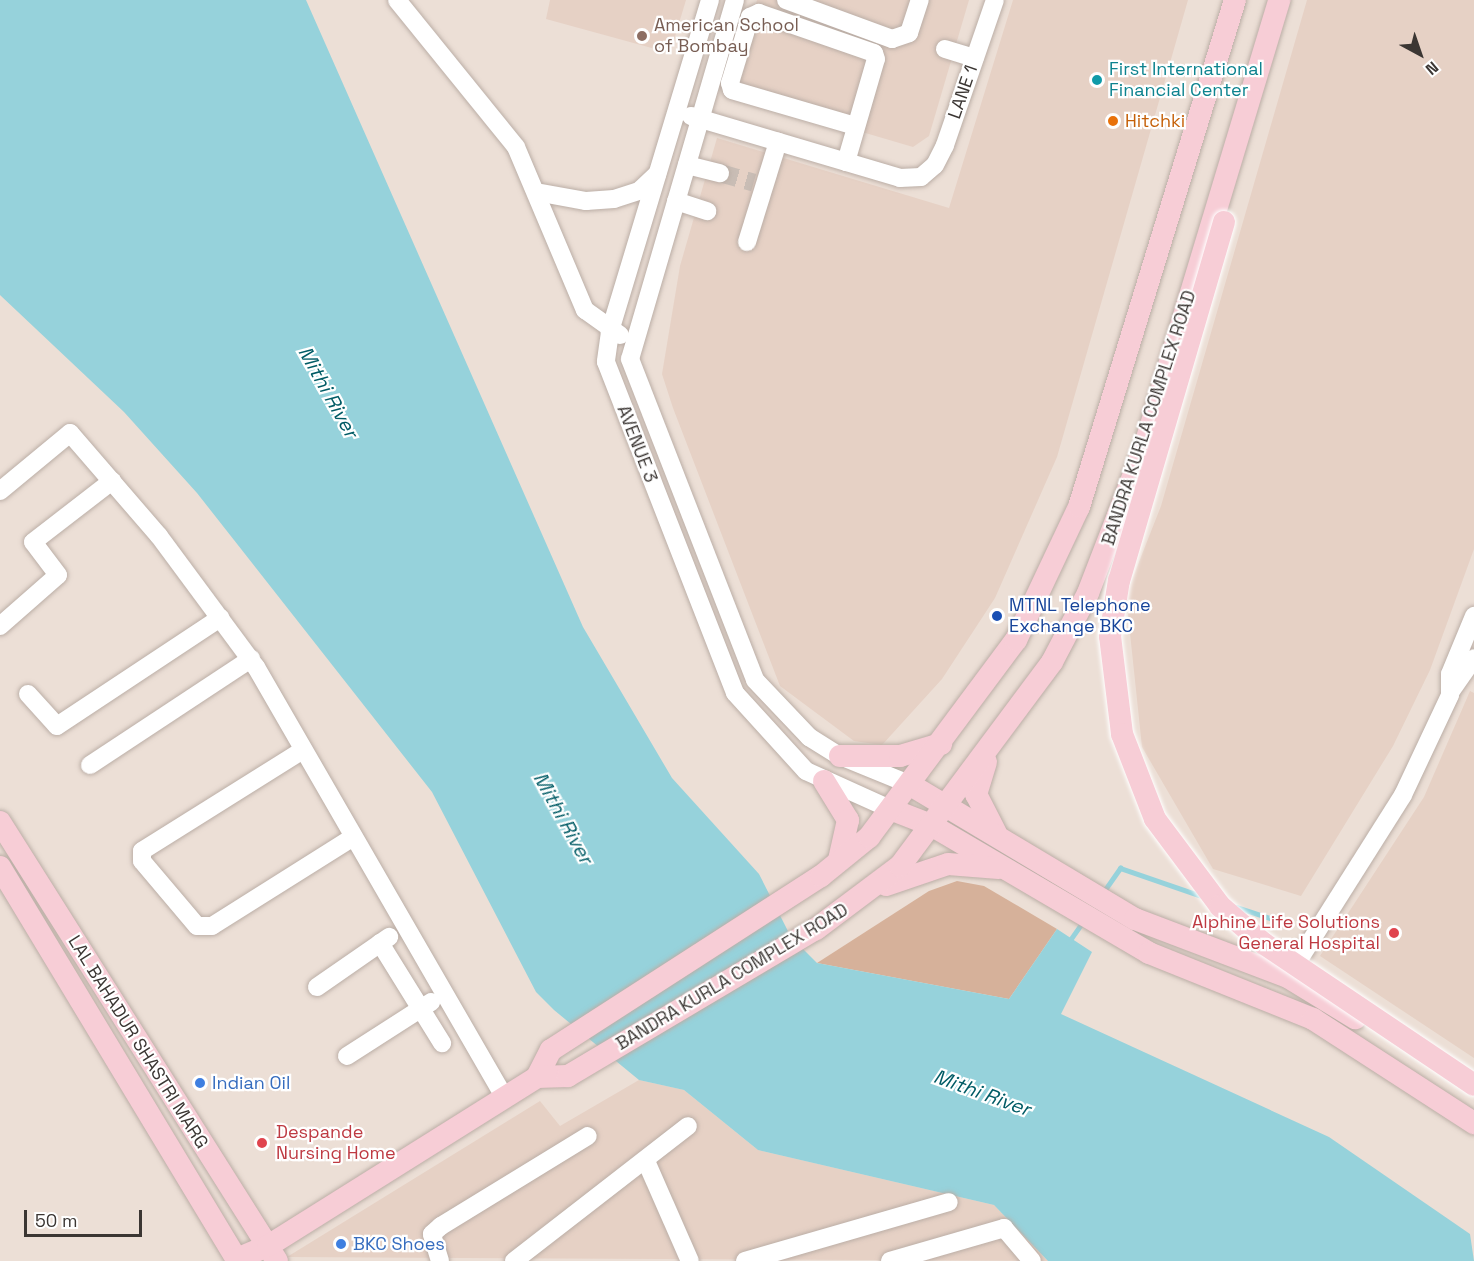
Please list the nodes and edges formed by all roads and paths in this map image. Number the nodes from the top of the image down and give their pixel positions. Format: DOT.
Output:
graph roads {
  1 [pos="397,0"];
  2 [pos="710,0"];
  3 [pos="735,0"];
  4 [pos="786,0"];
  5 [pos="920,0"];
  6 [pos="995,0"];
  7 [pos="1235,0"];
  8 [pos="1280,0"];
  9 [pos="739,22"];
  10 [pos="945,49"];
  11 [pos="975,58"];
  12 [pos="677,112"];
  13 [pos="701,119"];
  14 [pos="855,126"];
  15 [pos="778,142"];
  16 [pos="1236,145"];
  17 [pos="846,162"];
  18 [pos="687,165"];
  19 [pos="660,171"];
  20 [pos="720,173"];
  21 [pos="536,192"];
  22 [pos="676,201"];
  23 [pos="707,211"];
  24 [pos="747,242"];
  25 [pos="610,332"];
  26 [pos="634,340"];
  27 [pos="112,481"];
  28 [pos="0,491"];
  29 [pos="1474,616"];
  30 [pos="220,618"];
  31 [pos="0,626"];
  32 [pos="1474,658"];
  33 [pos="251,659"];
  34 [pos="1451,691"];
  35 [pos="28,694"];
  36 [pos="995,742"];
  37 [pos="941,744"];
  38 [pos="303,750"];
  39 [pos="840,756"];
  40 [pos="90,765"];
  41 [pos="824,780"];
  42 [pos="909,784"];
  43 [pos="946,806"];
  44 [pos="890,809"];
  45 [pos="0,822"];
  46 [pos="932,825"];
  47 [pos="352,838"];
  48 [pos="999,839"];
  49 [pos="839,861"];
  50 [pos="0,867"];
  51 [pos="1004,868"];
  52 [pos="866,894"];
  53 [pos="33,897"];
  54 [pos="403,927"];
  55 [pos="380,943"];
  56 [pos="1288,977"];
  57 [pos="317,987"];
  58 [pos="443,994"];
  59 [pos="421,1009"];
  60 [pos="442,1043"];
  61 [pos="347,1056"];
  62 [pos="537,1077"];
  63 [pos="1474,1085"];
  64 [pos="1474,1095"];
  65 [pos="173,1096"];
  66 [pos="504,1096"];
  67 [pos="145,1113"];
  68 [pos="1474,1123"];
  69 [pos="688,1126"];
  70 [pos="588,1136"];
  71 [pos="646,1161"];
  72 [pos="949,1202"];
  73 [pos="272,1254"];
  74 [pos="236,1260"];
  75 [pos="440,1261"];
  76 [pos="514,1261"];
  77 [pos="690,1261"];
  78 [pos="745,1261"];
  79 [pos="890,1261"];
  80 [pos="1032,1261"];
  1 -- 21 [label="street"];
  2 -- 12 [label="street, AVENUE 3"];
  3 -- 9 [label="street, AVENUE 3"];
  4 -- 5 [label="street"];
  6 -- 11 [label="street, LANE 1"];
  7 -- 37 [label="main road, BANDRA KURLA COMPLEX ROAD"];
  8 -- 16 [label="main road, BANDRA KURLA COMPLEX ROAD"];
  9 -- 13 [label="street, AVENUE 3"];
  9 -- 14 [label="street"];
  9 -- 14 [label="street"];
  10 -- 11 [label="street"];
  11 -- 17 [label="street, LANE 1"];
  12 -- 13 [label="street"];
  12 -- 19 [label="street, AVENUE 3"];
  13 -- 15 [label="street"];
  13 -- 18 [label="street, AVENUE 3"];
  14 -- 17 [label="street"];
  15 -- 17 [label="street"];
  15 -- 24 [label="street"];
  16 -- 36 [label="main road, BANDRA KURLA COMPLEX ROAD"];
  16 -- 63 [label="main road, bridge"];
  18 -- 20 [label="street"];
  18 -- 22 [label="street, AVENUE 3"];
  19 -- 21 [label="street"];
  19 -- 25 [label="street, AVENUE 3"];
  21 -- 25 [label="street"];
  22 -- 23 [label="street"];
  22 -- 26 [label="street, AVENUE 3"];
  25 -- 26 [label="street"];
  25 -- 41 [label="street, AVENUE 3"];
  26 -- 39 [label="street, AVENUE 3"];
  27 -- 28 [label="street"];
  27 -- 30 [label="street"];
  27 -- 31 [label="street"];
  29 -- 34 [label="street"];
  30 -- 33 [label="street"];
  30 -- 35 [label="street"];
  32 -- 34 [label="street"];
  33 -- 38 [label="street"];
  33 -- 40 [label="street"];
  34 -- 56 [label="street"];
  36 -- 43 [label="main road, BANDRA KURLA COMPLEX ROAD"];
  36 -- 48 [label="main road"];
  37 -- 39 [label="main road"];
  37 -- 42 [label="main road, BANDRA KURLA COMPLEX ROAD"];
  38 -- 47 [label="street"];
  38 -- 47 [label="street"];
  39 -- 42 [label="street, AVENUE 3"];
  41 -- 44 [label="street, AVENUE 3"];
  41 -- 49 [label="main road"];
  42 -- 43 [label="main road"];
  42 -- 44 [label="main road, BANDRA KURLA COMPLEX ROAD"];
  43 -- 46 [label="main road, BANDRA KURLA COMPLEX ROAD"];
  43 -- 48 [label="main road"];
  44 -- 46 [label="main road"];
  44 -- 49 [label="main road, BANDRA KURLA COMPLEX ROAD"];
  45 -- 53 [label="main road, LAL BAHADUR SHASTRI MARG"];
  46 -- 51 [label="main road"];
  46 -- 52 [label="main road, BANDRA KURLA COMPLEX ROAD"];
  47 -- 54 [label="street"];
  48 -- 56 [label="main road"];
  49 -- 62 [label="main road, BANDRA KURLA COMPLEX ROAD"];
  50 -- 53 [label="main road, LAL BAHADUR SHASTRI MARG"];
  51 -- 52 [label="main road"];
  51 -- 68 [label="main road"];
  52 -- 62 [label="main road, BANDRA KURLA COMPLEX ROAD"];
  53 -- 65 [label="main road, LAL BAHADUR SHASTRI MARG"];
  53 -- 67 [label="main road, LAL BAHADUR SHASTRI MARG"];
  54 -- 55 [label="street"];
  54 -- 58 [label="street"];
  55 -- 57 [label="street"];
  55 -- 59 [label="street"];
  56 -- 64 [label="main road"];
  58 -- 59 [label="street"];
  58 -- 66 [label="street"];
  59 -- 60 [label="street"];
  59 -- 61 [label="street"];
  62 -- 66 [label="main road, BANDRA KURLA COMPLEX ROAD"];
  65 -- 67 [label="main road"];
  65 -- 73 [label="main road, LAL BAHADUR SHASTRI MARG"];
  66 -- 73 [label="main road, BANDRA KURLA COMPLEX ROAD"];
  67 -- 74 [label="main road, LAL BAHADUR SHASTRI MARG"];
  69 -- 71 [label="street"];
  70 -- 75 [label="street"];
  71 -- 76 [label="street"];
  71 -- 77 [label="street"];
  72 -- 78 [label="street"];
  73 -- 74 [label="main road, BANDRA KURLA COMPLEX ROAD"];
  79 -- 80 [label="street"];
}
